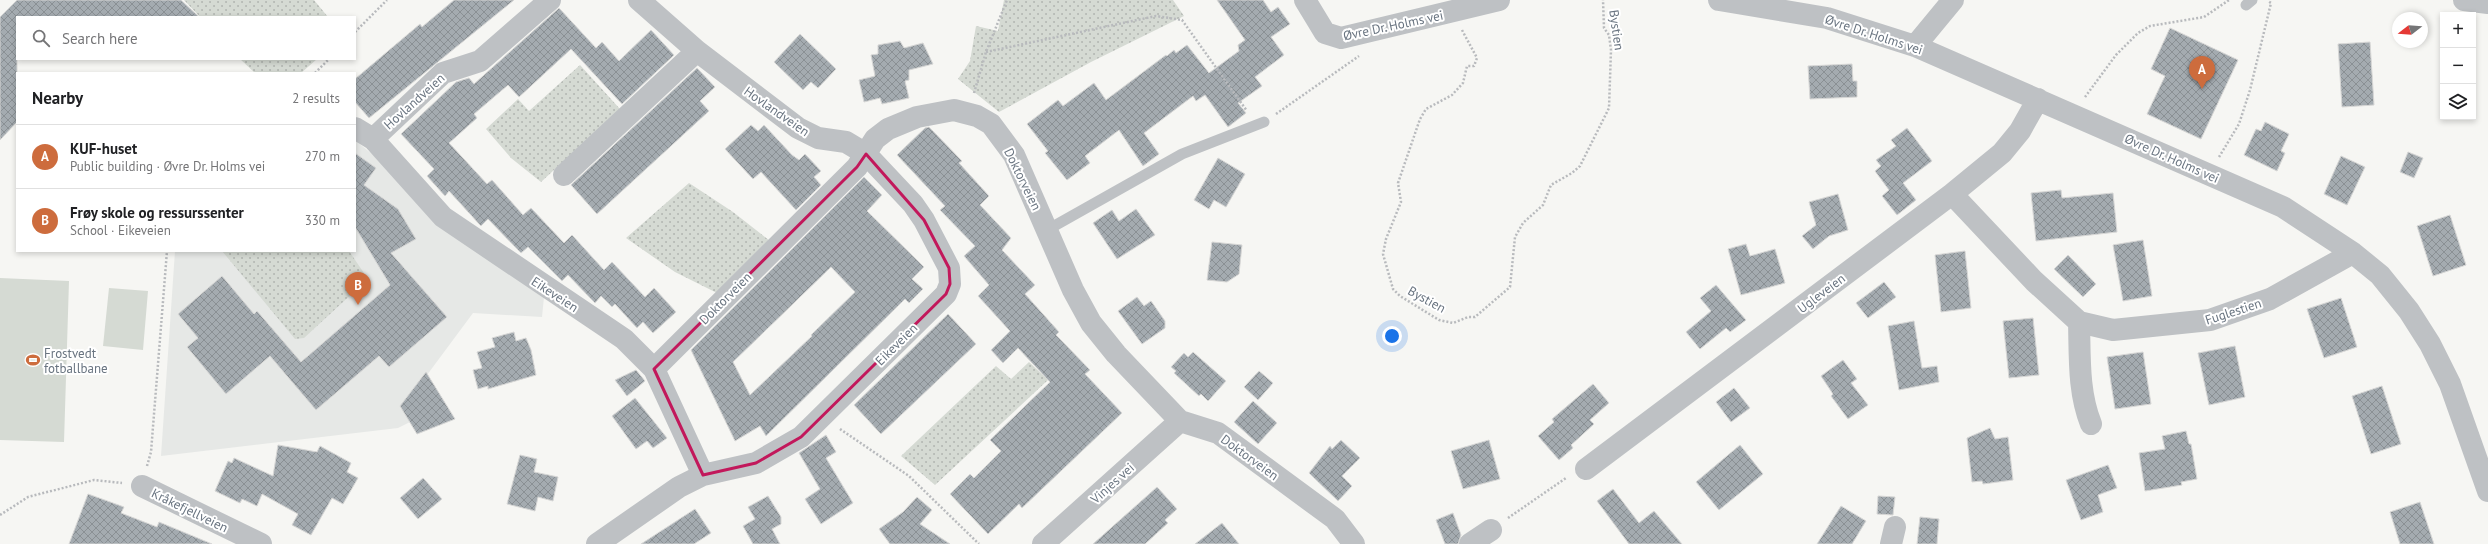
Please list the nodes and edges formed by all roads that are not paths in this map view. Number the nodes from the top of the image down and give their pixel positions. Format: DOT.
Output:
graph roads {
  1 [pos="550,0"];
  2 [pos="639,0"];
  3 [pos="1305,0"];
  4 [pos="1499,0"];
  5 [pos="1719,0"];
  6 [pos="1953,0"];
  7 [pos="2464,0"];
  8 [pos="2488,3"];
  9 [pos="1915,46"];
  10 [pos="697,51"];
  11 [pos="2038,99"];
  12 [pos="1260,123"];
  13 [pos="364,134"];
  14 [pos="866,154"];
  15 [pos="564,175"];
  16 [pos="1952,194"];
  17 [pos="1047,230"];
  18 [pos="2353,253"];
  19 [pos="2079,322"];
  20 [pos="654,369"];
  21 [pos="1180,421"];
  22 [pos="2091,424"];
  23 [pos="1586,468"];
  24 [pos="703,474"];
  25 [pos="142,486"];
  26 [pos="2488,491"];
  27 [pos="1491,530"];
  28 [pos="261,544"];
  29 [pos="597,544"];
  30 [pos="1043,544"];
  31 [pos="1354,544"];
  32 [pos="1470,544"];
  1 -- 13 [label="street, Hovlandveien"];
  2 -- 10 [label="street, Hovlandveien"];
  3 -- 4 [label="street, Øvre Dr. Holms vei"];
  5 -- 9 [label="street, Øvre Dr. Holms vei"];
  6 -- 9 [label="street"];
  7 -- 8 [label="street"];
  9 -- 11 [label="street, Øvre Dr. Holms vei"];
  10 -- 14 [label="street, Hovlandveien"];
  10 -- 15 [label="street"];
  11 -- 16 [label="street, Ugleveien"];
  11 -- 18 [label="street, Øvre Dr. Holms vei"];
  12 -- 17 [label="lane"];
  13 -- 20 [label="street, Eikeveien"];
  14 -- 17 [label="street, Doktorveien"];
  14 -- 20 [label="street, Doktorveien"];
  14 -- 24 [label="street, Eikeveien"];
  16 -- 19 [label="street, Fuglestien"];
  16 -- 23 [label="street, Ugleveien"];
  17 -- 21 [label="street, Doktorveien"];
  18 -- 19 [label="street, Fuglestien"];
  18 -- 26 [label="street, Øvre Dr. Holms vei"];
  19 -- 22 [label="street"];
  20 -- 24 [label="street, Eikeveien"];
  21 -- 30 [label="street, Vinjes vei"];
  21 -- 31 [label="street, Doktorveien"];
  24 -- 29 [label="street, Eikeveien"];
  25 -- 28 [label="street, Kråkefjellveien"];
  27 -- 32 [label="street"];
}
